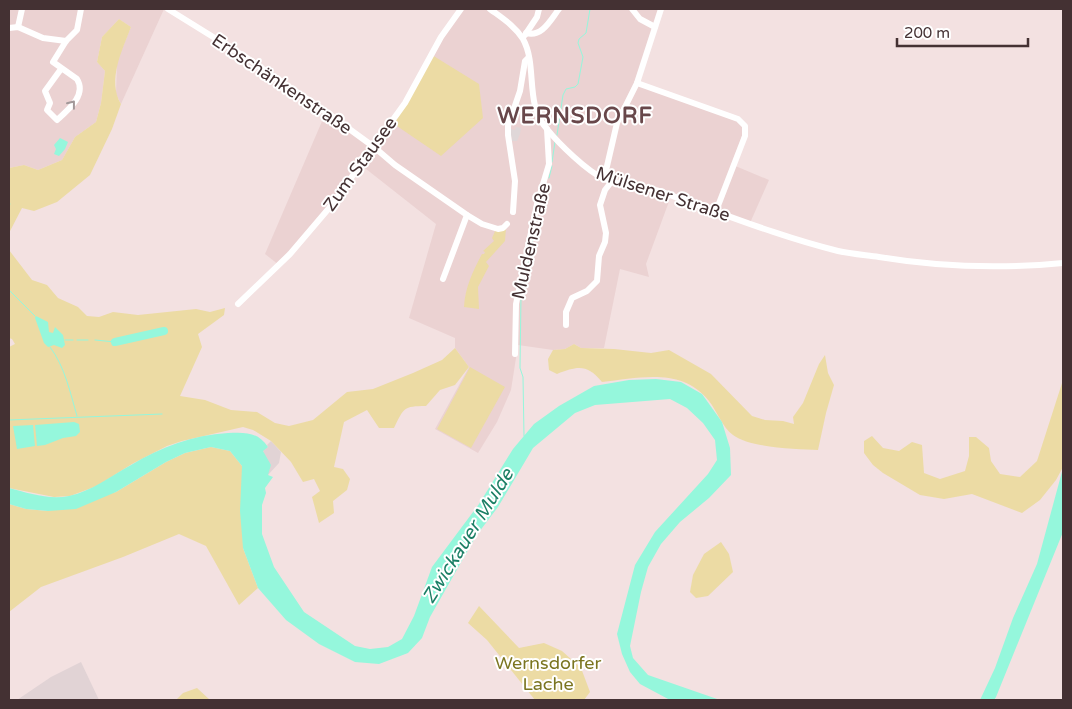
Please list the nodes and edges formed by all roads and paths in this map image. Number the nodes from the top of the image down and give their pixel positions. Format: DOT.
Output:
graph roads {
  1 [pos="22,9"];
  2 [pos="81,9"];
  3 [pos="168,9"];
  4 [pos="462,9"];
  5 [pos="490,9"];
  6 [pos="539,9"];
  7 [pos="559,9"];
  8 [pos="632,9"];
  9 [pos="661,9"];
  10 [pos="18,27"];
  11 [pos="654,27"];
  12 [pos="9,28"];
  13 [pos="524,36"];
  14 [pos="66,41"];
  15 [pos="529,58"];
  16 [pos="61,69"];
  17 [pos="638,83"];
  18 [pos="546,129"];
  19 [pos="374,147"];
  20 [pos="604,179"];
  21 [pos="612,181"];
  22 [pos="716,211"];
  23 [pos="513,212"];
  24 [pos="467,215"];
  25 [pos="507,224"];
  26 [pos="1063,264"];
  27 [pos="443,279"];
  28 [pos="238,304"];
  29 [pos="566,325"];
  30 [pos="515,354"];
  1 -- 10 [label="street"];
  2 -- 14 [label="street"];
  3 -- 19 [label="street, Erbschänkenstraße"];
  4 -- 19 [label="street, Zum Stausee"];
  5 -- 13 [label="street, Mülsener Straße"];
  6 -- 13 [label="street"];
  7 -- 13 [label="street"];
  8 -- 11 [label="street"];
  9 -- 11 [label="street"];
  10 -- 12 [label="street"];
  10 -- 14 [label="street"];
  11 -- 17 [label="street"];
  13 -- 15 [label="street, Mülsener Straße"];
  14 -- 16 [label="street"];
  15 -- 18 [label="street, Mülsener Straße"];
  15 -- 23 [label="street"];
  16 -- 16 [label="street, one-way"];
  17 -- 20 [label="street"];
  17 -- 22 [label="street"];
  18 -- 20 [label="street, Mülsener Straße"];
  18 -- 30 [label="street, Muldenstraße"];
  19 -- 24 [label="street, Erbschänkenstraße"];
  19 -- 28 [label="street, Zum Stausee"];
  20 -- 21 [label="street, Mülsener Straße"];
  21 -- 22 [label="street, Mülsener Straße"];
  21 -- 29 [label="street"];
  22 -- 26 [label="street, Mülsener Straße"];
  24 -- 25 [label="street, Erbschänkenstraße"];
  24 -- 27 [label="street"];
}
